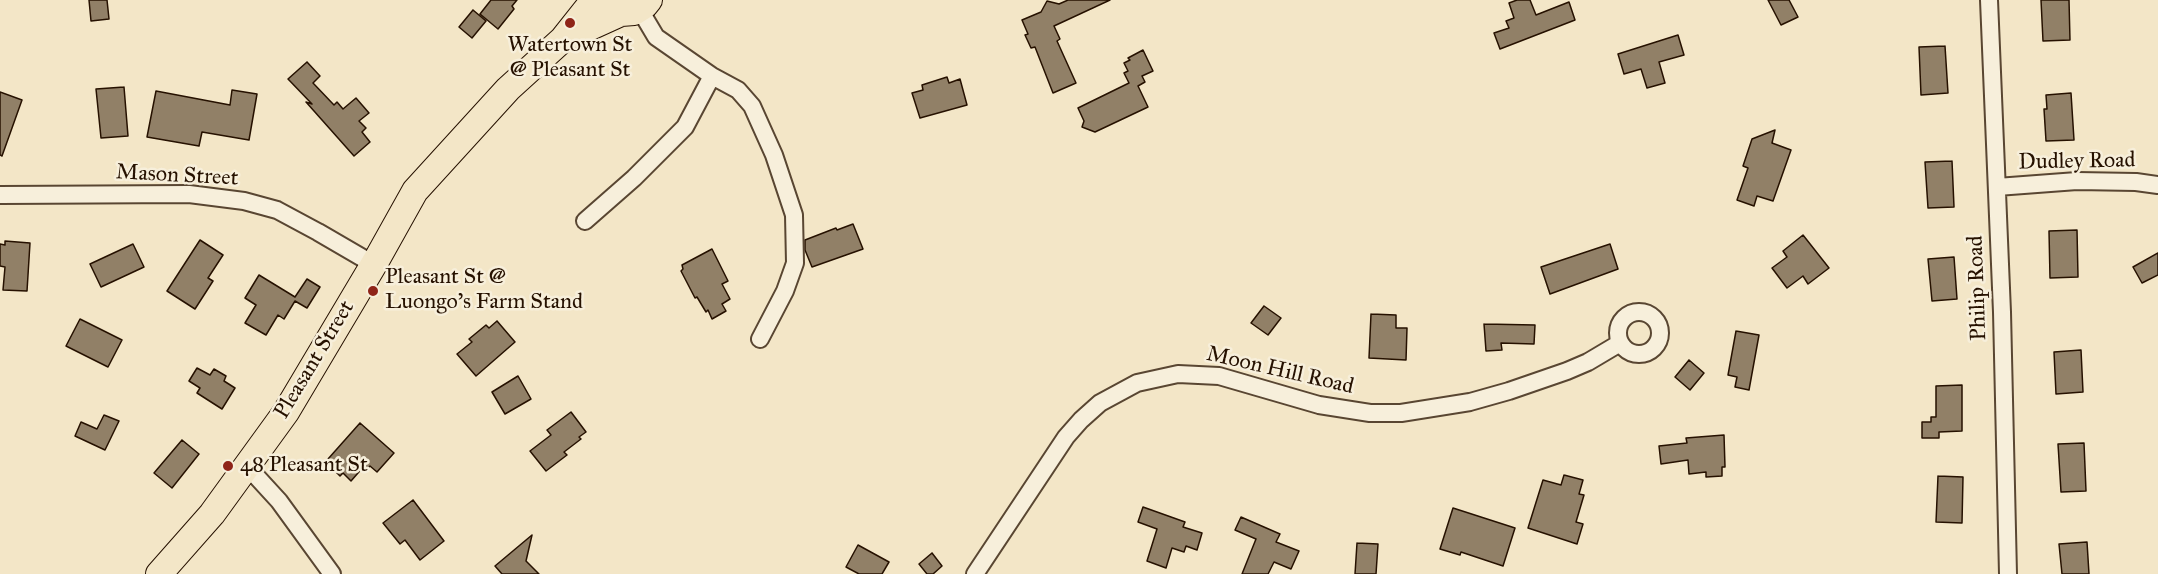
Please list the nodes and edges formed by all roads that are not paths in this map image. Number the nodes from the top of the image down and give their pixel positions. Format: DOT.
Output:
graph roads {
  1 [pos="594,0"];
  2 [pos="1989,0"];
  3 [pos="628,6"];
  4 [pos="563,39"];
  5 [pos="712,76"];
  6 [pos="2158,185"];
  7 [pos="1997,187"];
  8 [pos="0,195"];
  9 [pos="585,221"];
  10 [pos="373,264"];
  11 [pos="760,339"];
  12 [pos="1620,343"];
  13 [pos="246,465"];
  14 [pos="159,574"];
  15 [pos="332,574"];
  16 [pos="975,574"];
  17 [pos="2008,574"];
  1 -- 4 [label="main road, Pleasant Street"];
  2 -- 7 [label="street, Philip Road"];
  3 -- 4 [label="main road, Pleasant Street"];
  3 -- 5 [label="street"];
  4 -- 10 [label="main road, Pleasant Street"];
  5 -- 9 [label="street"];
  5 -- 11 [label="street"];
  6 -- 7 [label="street, Dudley Road"];
  7 -- 17 [label="street, Philip Road"];
  8 -- 10 [label="street, Mason Street"];
  10 -- 13 [label="main road, Pleasant Street"];
  12 -- 16 [label="street, Moon Hill Road"];
  13 -- 14 [label="main road, Pleasant Street"];
  13 -- 15 [label="street"];
}
